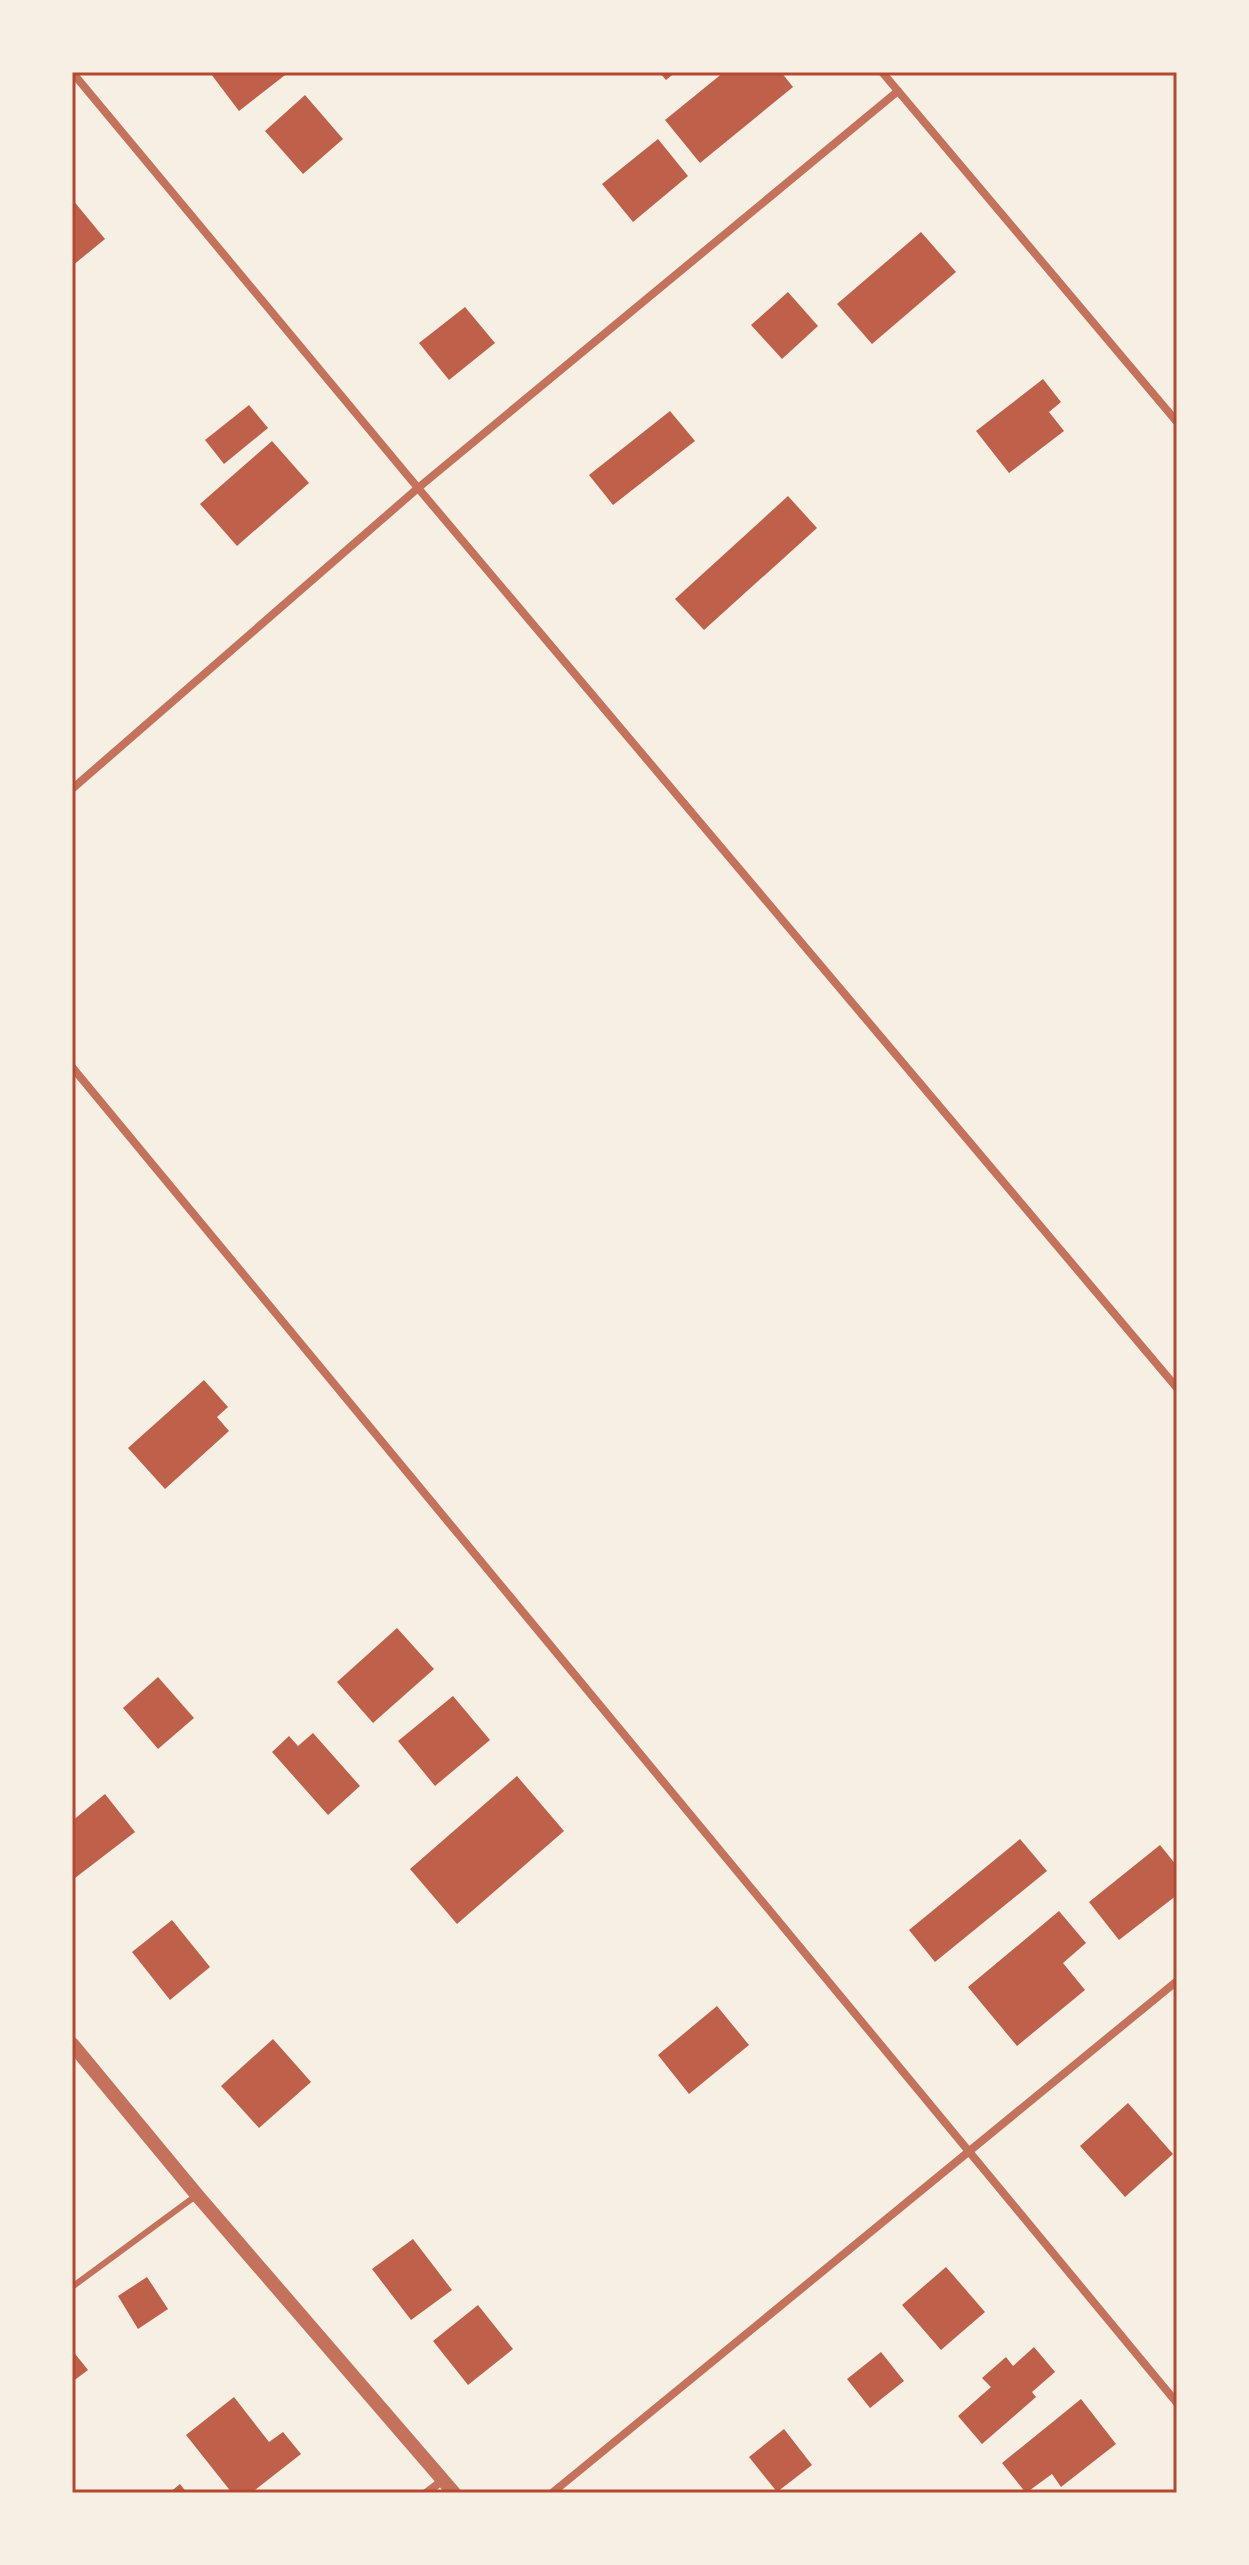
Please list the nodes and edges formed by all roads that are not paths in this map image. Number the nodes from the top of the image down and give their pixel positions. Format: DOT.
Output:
graph roads {
  1 [pos="72,72"];
  2 [pos="882,72"];
  3 [pos="898,91"];
  4 [pos="1177,422"];
  5 [pos="418,488"];
  6 [pos="72,789"];
  7 [pos="72,1067"];
  8 [pos="1177,1388"];
  9 [pos="1177,1981"];
  10 [pos="72,2044"];
  11 [pos="969,2152"];
  12 [pos="197,2195"];
  13 [pos="72,2287"];
  14 [pos="1177,2403"];
  15 [pos="443,2480"];
  16 [pos="426,2493"];
  17 [pos="454,2493"];
  18 [pos="552,2493"];
  1 -- 5 [label="street"];
  2 -- 3 [label="street"];
  3 -- 4 [label="street"];
  3 -- 5 [label="street"];
  5 -- 6 [label="street"];
  5 -- 8 [label="street"];
  7 -- 11 [label="street"];
  9 -- 11 [label="street"];
  10 -- 12 [label="street"];
  11 -- 14 [label="street"];
  11 -- 18 [label="street"];
  12 -- 13 [label="lane"];
  12 -- 15 [label="street"];
  15 -- 16 [label="street"];
  15 -- 17 [label="street"];
}
